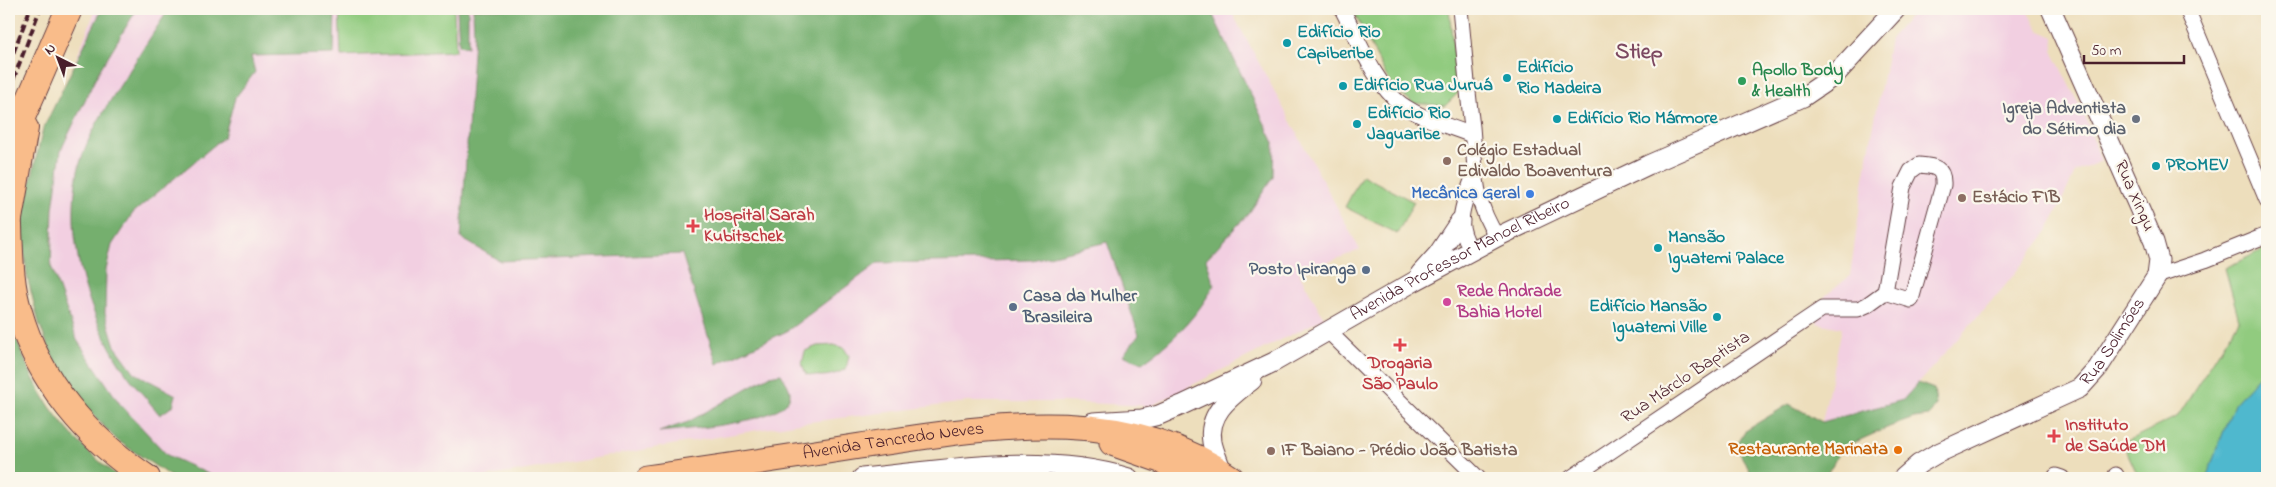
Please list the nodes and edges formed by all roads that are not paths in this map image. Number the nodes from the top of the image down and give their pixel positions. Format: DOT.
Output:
graph roads {
  1 [pos="69,9"];
  2 [pos="1342,9"];
  3 [pos="1460,9"];
  4 [pos="1881,9"];
  5 [pos="1896,9"];
  6 [pos="2051,9"];
  7 [pos="2187,9"];
  8 [pos="1858,48"];
  9 [pos="31,98"];
  10 [pos="1472,135"];
  11 [pos="9,147"];
  12 [pos="1474,176"];
  13 [pos="2267,200"];
  14 [pos="9,218"];
  15 [pos="1460,221"];
  16 [pos="9,225"];
  17 [pos="2267,235"];
  18 [pos="1497,237"];
  19 [pos="1472,251"];
  20 [pos="2157,276"];
  21 [pos="1415,281"];
  22 [pos="1885,292"];
  23 [pos="1328,331"];
  24 [pos="1274,362"];
  25 [pos="1052,424"];
  26 [pos="974,472"];
  27 [pos="1226,475"];
  28 [pos="147,478"];
  29 [pos="646,478"];
  30 [pos="862,478"];
  31 [pos="1129,478"];
  32 [pos="1192,478"];
  33 [pos="1478,478"];
  34 [pos="1571,478"];
  35 [pos="1903,478"];
  1 -- 9 [label="highway"];
  2 -- 10 [label="street"];
  3 -- 10 [label="street"];
  4 -- 8 [label="street, Avenida Professor Manoel Ribeiro"];
  5 -- 8 [label="street, Avenida Professor Manoel Ribeiro"];
  6 -- 20 [label="street, Rua Xingu"];
  7 -- 13 [label="street"];
  8 -- 18 [label="street, Avenida Professor Manoel Ribeiro"];
  9 -- 11 [label="highway"];
  9 -- 14 [label="highway"];
  10 -- 12 [label="street"];
  12 -- 15 [label="street"];
  12 -- 18 [label="street"];
  15 -- 19 [label="street"];
  15 -- 21 [label="street"];
  16 -- 28 [label="highway"];
  17 -- 20 [label="street"];
  18 -- 19 [label="street, Avenida Professor Manoel Ribeiro"];
  19 -- 21 [label="street, Avenida Professor Manoel Ribeiro"];
  20 -- 35 [label="street, Rua Solimões"];
  21 -- 23 [label="street, Avenida Professor Manoel Ribeiro"];
  22 -- 22 [label="street"];
  22 -- 34 [label="street, Rua Márclo Baptista"];
  23 -- 24 [label="street, Avenida Professor Manoel Ribeiro"];
  23 -- 33 [label="street"];
  24 -- 25 [label="street, Avenida Professor Manoel Ribeiro"];
  24 -- 27 [label="street, Avenida Professor Manoel Ribeiro"];
  25 -- 27 [label="main road, Avenida Tancredo Neves"];
  25 -- 29 [label="main road, Avenida Tancredo Neves"];
  25 -- 32 [label="main road, Avenida Tancredo Neves"];
  26 -- 30 [label="street, Avenida Tancredo Neves"];
  26 -- 31 [label="street, Avenida Tancredo Neves"];
}
